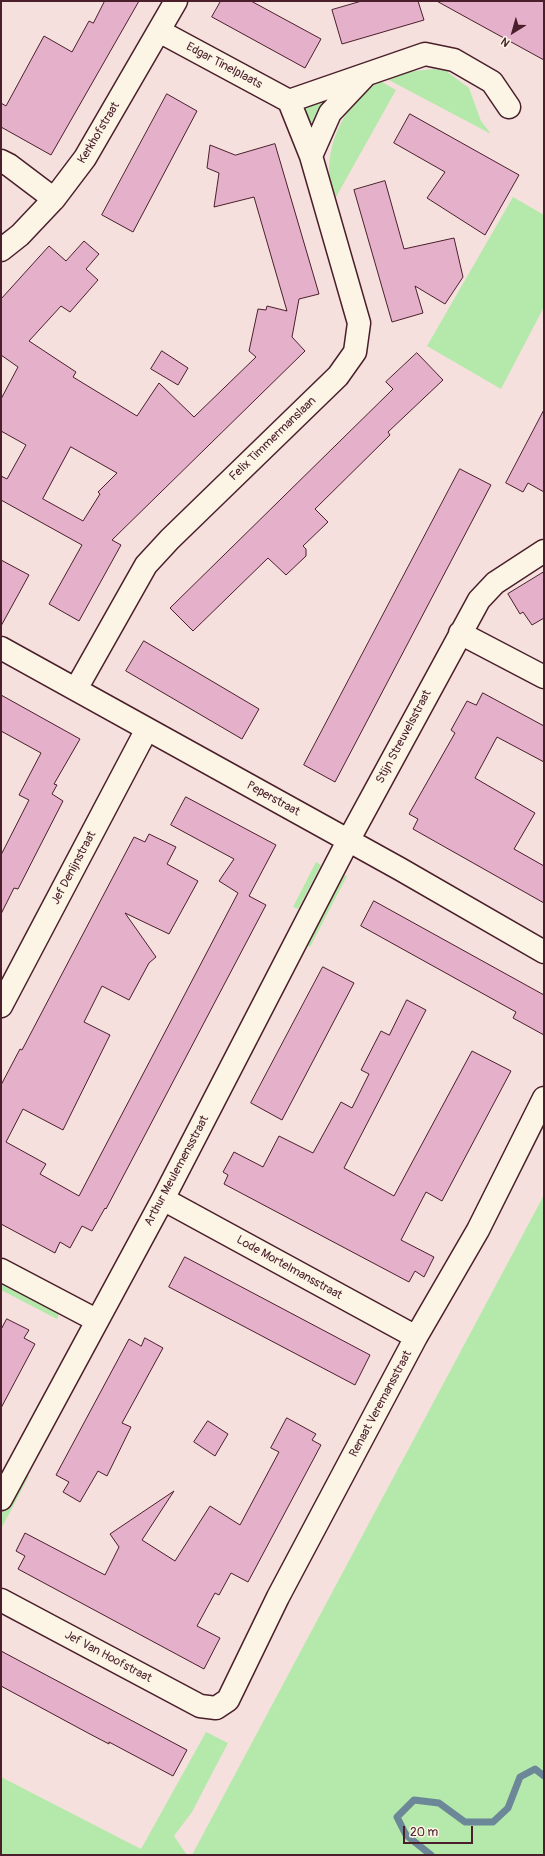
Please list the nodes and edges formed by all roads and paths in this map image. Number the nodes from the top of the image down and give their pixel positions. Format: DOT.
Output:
graph roads {
  1 [pos="176,1"];
  2 [pos="159,31"];
  3 [pos="365,75"];
  4 [pos="289,101"];
  5 [pos="509,107"];
  6 [pos="311,156"];
  7 [pos="1,161"];
  8 [pos="54,199"];
  9 [pos="1,250"];
  10 [pos="544,552"];
  11 [pos="460,633"];
  12 [pos="1,648"];
  13 [pos="544,677"];
  14 [pos="76,689"];
  15 [pos="147,729"];
  16 [pos="348,841"];
  17 [pos="544,952"];
  18 [pos="1,1006"];
  19 [pos="544,1098"];
  20 [pos="163,1199"];
  21 [pos="1,1270"];
  22 [pos="96,1320"];
  23 [pos="416,1337"];
  24 [pos="1,1499"];
  25 [pos="1,1600"];
  26 [pos="216,1708"];
  1 -- 2 [label="street, Kerkhofstraat"];
  2 -- 4 [label="street, Edgar Tinelplaats"];
  2 -- 8 [label="street, Kerkhofstraat"];
  3 -- 4 [label="street"];
  3 -- 5 [label="street"];
  3 -- 6 [label="street"];
  4 -- 6 [label="street"];
  6 -- 14 [label="street, Felix Timmermanslaan"];
  7 -- 8 [label="street"];
  8 -- 9 [label="street, Kerkhofstraat"];
  10 -- 11 [label="street, Stijn Streuvelsstraat"];
  11 -- 13 [label="street"];
  11 -- 16 [label="street, Stijn Streuvelsstraat"];
  12 -- 14 [label="street, Peperstraat"];
  14 -- 15 [label="street, Peperstraat"];
  15 -- 16 [label="street, Peperstraat"];
  15 -- 18 [label="street, Jef Denijnstraat"];
  16 -- 17 [label="street, Peperstraat"];
  16 -- 20 [label="street, Arthur Meulemensstraat"];
  19 -- 23 [label="street, Renaat Veremansstraat"];
  20 -- 22 [label="street, Arthur Meulemensstraat"];
  20 -- 23 [label="street, Lode Mortelmansstraat"];
  21 -- 22 [label="street"];
  22 -- 24 [label="street, Arthur Meulemensstraat"];
  23 -- 26 [label="street, Renaat Veremansstraat"];
  25 -- 26 [label="street, Jef Van Hoofstraat"];
}
